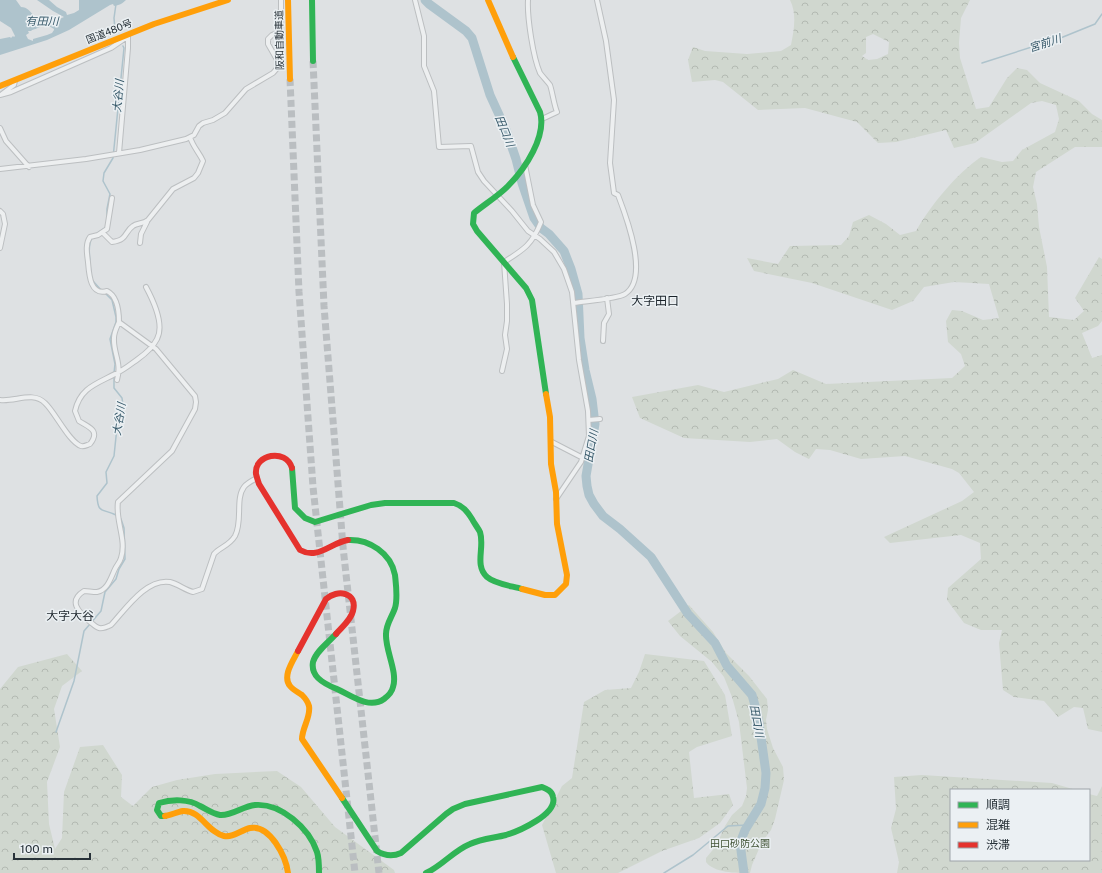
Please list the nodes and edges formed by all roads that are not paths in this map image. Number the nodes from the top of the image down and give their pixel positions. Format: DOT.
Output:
graph roads {
  1 [pos="228,0"];
  2 [pos="281,0"];
  3 [pos="288,0"];
  4 [pos="312,0"];
  5 [pos="415,0"];
  6 [pos="488,0"];
  7 [pos="528,0"];
  8 [pos="597,0"];
  9 [pos="128,35"];
  10 [pos="313,61"];
  11 [pos="290,76"];
  12 [pos="14,81"];
  13 [pos="0,86"];
  14 [pos="0,96"];
  15 [pos="542,119"];
  16 [pos="0,128"];
  17 [pos="190,137"];
  18 [pos="119,153"];
  19 [pos="29,167"];
  20 [pos="523,168"];
  21 [pos="0,169"];
  22 [pos="497,195"];
  23 [pos="112,198"];
  24 [pos="0,211"];
  25 [pos="148,220"];
  26 [pos="103,233"];
  27 [pos="535,233"];
  28 [pos="140,243"];
  29 [pos="0,248"];
  30 [pos="504,262"];
  31 [pos="146,287"];
  32 [pos="607,298"];
  33 [pos="574,303"];
  34 [pos="119,322"];
  35 [pos="603,341"];
  36 [pos="152,346"];
  37 [pos="502,371"];
  38 [pos="119,372"];
  39 [pos="117,380"];
  40 [pos="0,400"];
  41 [pos="590,419"];
  42 [pos="599,419"];
  43 [pos="552,442"];
  44 [pos="583,458"];
  45 [pos="257,478"];
  46 [pos="556,500"];
  47 [pos="288,873"];
  48 [pos="319,873"];
  49 [pos="426,873"];
  1 -- 9 [label="main road, 国道480号"];
  2 -- 17 [label="street"];
  3 -- 11 [label="main road, 阪和自動車道"];
  4 -- 10 [label="main road"];
  5 -- 22 [label="street"];
  6 -- 15 [label="main road"];
  7 -- 15 [label="street"];
  8 -- 32 [label="street"];
  9 -- 12 [label="main road, 国道480号"];
  9 -- 14 [label="street"];
  9 -- 18 [label="street"];
  12 -- 13 [label="main road, 国道480号"];
  12 -- 14 [label="street"];
  15 -- 20 [label="main road"];
  16 -- 19 [label="street"];
  17 -- 18 [label="street"];
  17 -- 25 [label="street"];
  18 -- 19 [label="street"];
  19 -- 21 [label="street"];
  20 -- 22 [label="main road"];
  20 -- 27 [label="street"];
  22 -- 27 [label="street"];
  22 -- 30 [label="main road"];
  23 -- 26 [label="street"];
  24 -- 29 [label="street"];
  25 -- 26 [label="street"];
  25 -- 28 [label="street"];
  26 -- 34 [label="street"];
  27 -- 30 [label="street"];
  27 -- 33 [label="street"];
  30 -- 37 [label="street"];
  30 -- 43 [label="main road"];
  31 -- 36 [label="street"];
  32 -- 33 [label="street"];
  32 -- 35 [label="street"];
  33 -- 41 [label="street"];
  34 -- 36 [label="street"];
  34 -- 38 [label="street"];
  36 -- 38 [label="street"];
  36 -- 45 [label="street"];
  38 -- 39 [label="street"];
  38 -- 40 [label="street"];
  41 -- 42 [label="street"];
  41 -- 44 [label="street"];
  43 -- 44 [label="street"];
  43 -- 46 [label="main road"];
  44 -- 46 [label="street"];
  45 -- 46 [label="main road"];
  45 -- 49 [label="main road"];
  47 -- 48 [label="main road"];
}
